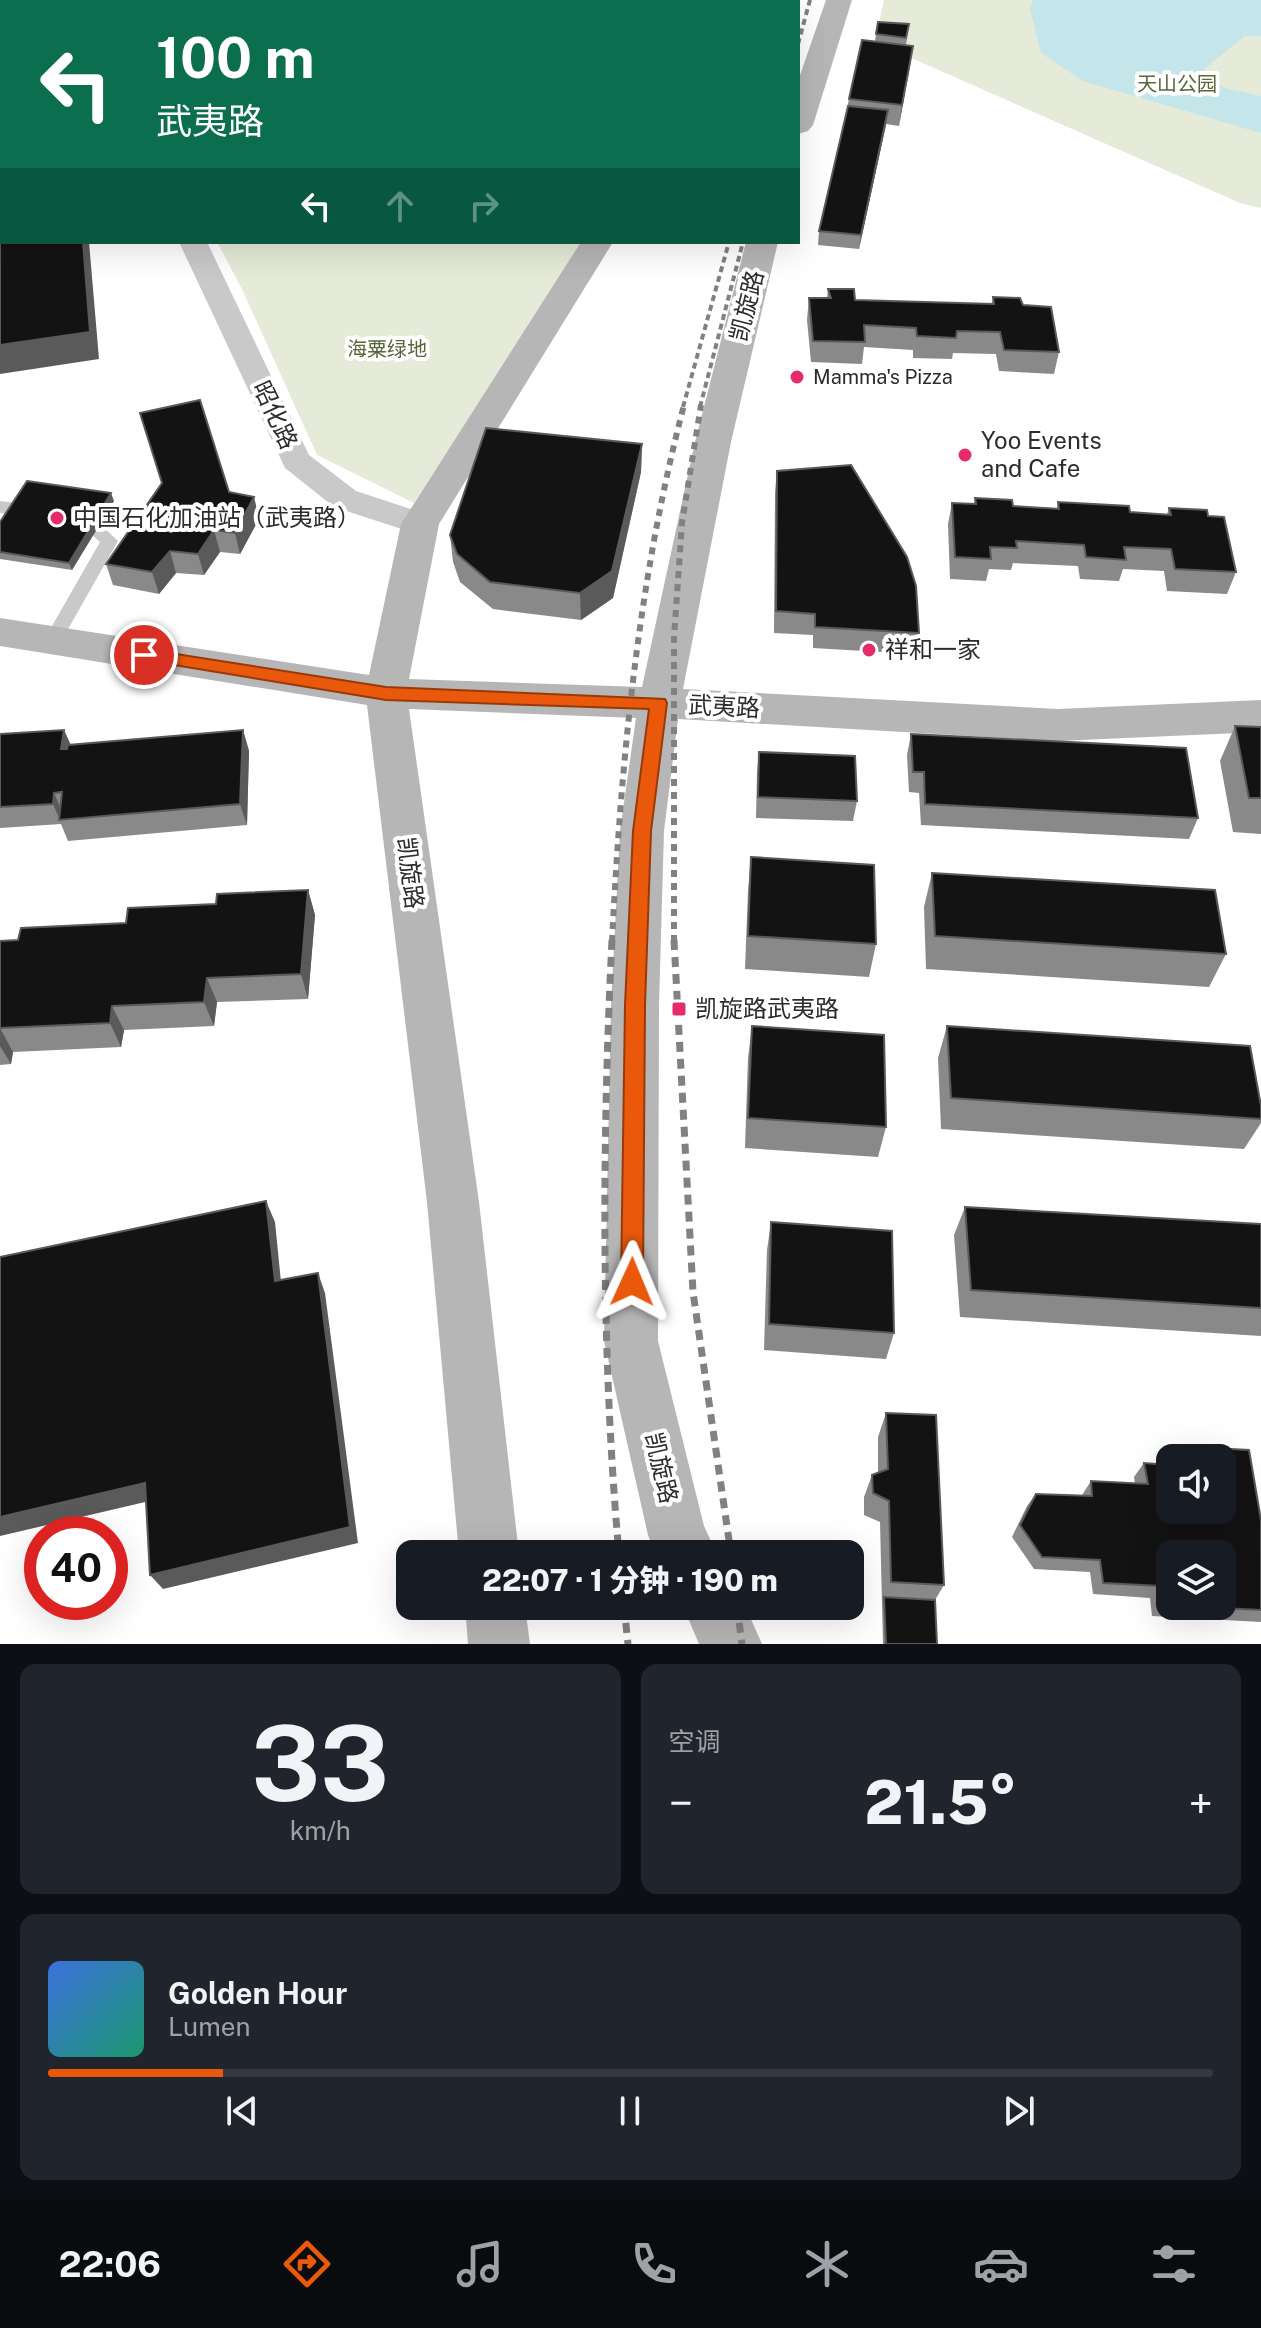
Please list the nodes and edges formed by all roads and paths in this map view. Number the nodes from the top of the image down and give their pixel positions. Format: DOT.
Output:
graph roads {
  1 [pos="839,0"];
  2 [pos="800,119"];
  3 [pos="194,244"];
  4 [pos="596,244"];
  5 [pos="762,244"];
  6 [pos="0,507"];
  7 [pos="420,524"];
  8 [pos="0,632"];
  9 [pos="53,640"];
  10 [pos="386,693"];
  11 [pos="659,703"];
  12 [pos="1261,716"];
  13 [pos="488,1540"];
  14 [pos="680,1540"];
  15 [pos="496,1620"];
  16 [pos="720,1620"];
  17 [pos="499,1644"];
  18 [pos="731,1644"];
  1 -- 2 [label="street"];
  3 -- 7 [label="street, 昭化路"];
  4 -- 7 [label="street, 凯旋路"];
  5 -- 11 [label="street, 凯旋路"];
  6 -- 9 [label="lane"];
  7 -- 10 [label="street, 凯旋路"];
  8 -- 9 [label="street, 武夷路"];
  9 -- 10 [label="street, 武夷路"];
  10 -- 11 [label="street, 武夷路"];
  10 -- 13 [label="street, 凯旋路"];
  11 -- 12 [label="street, 武夷路"];
  11 -- 14 [label="street, 凯旋路"];
  15 -- 17 [label="street"];
  16 -- 18 [label="street"];
}
